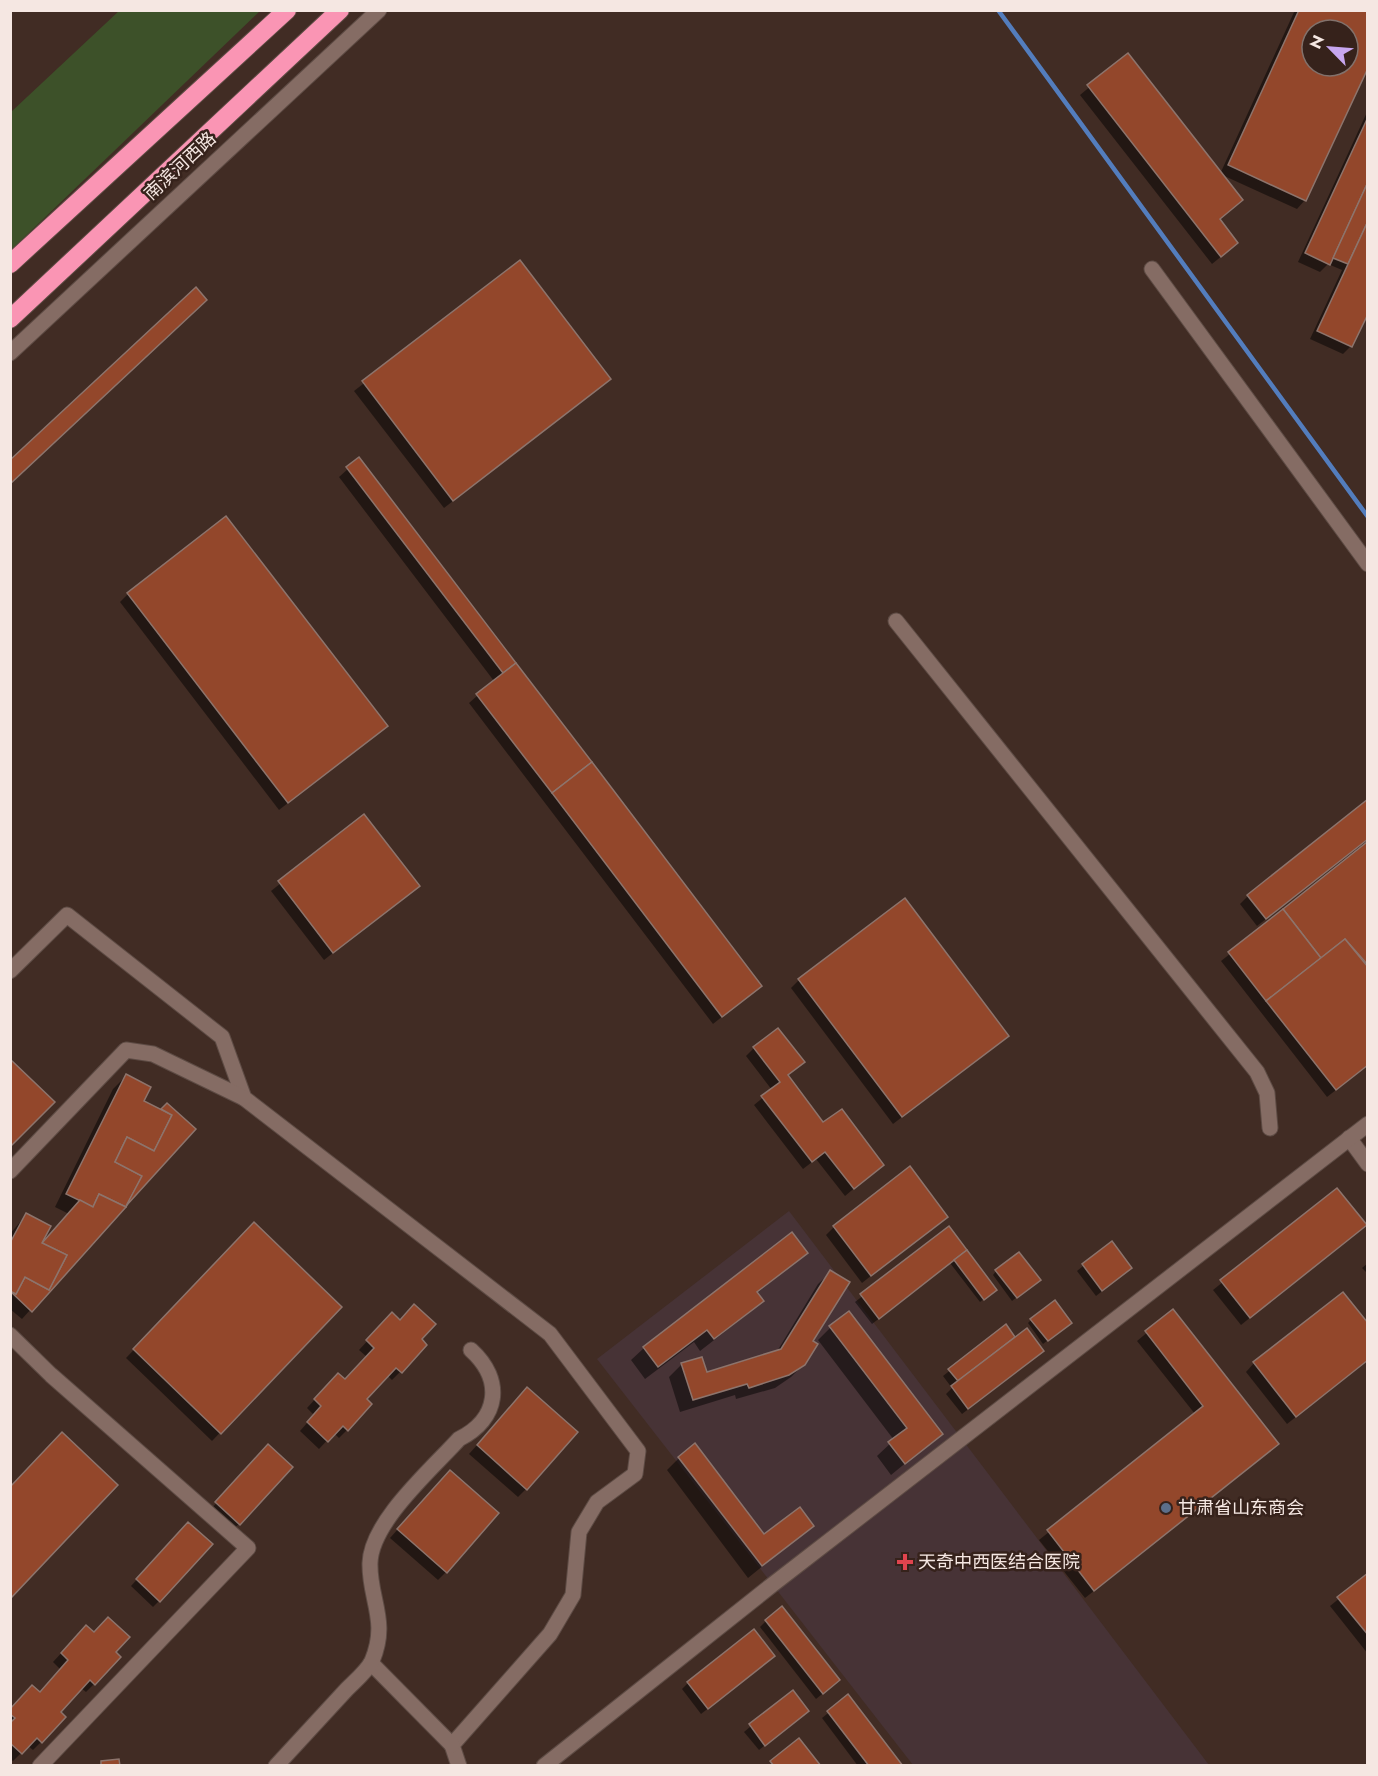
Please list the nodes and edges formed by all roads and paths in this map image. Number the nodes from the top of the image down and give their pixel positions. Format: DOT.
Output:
graph roads {
  1 [pos="287,10"];
  2 [pos="340,10"];
  3 [pos="379,10"];
  4 [pos="10,264"];
  5 [pos="1152,269"];
  6 [pos="10,319"];
  7 [pos="10,353"];
  8 [pos="1368,564"];
  9 [pos="896,621"];
  10 [pos="10,971"];
  11 [pos="244,1098"];
  12 [pos="1368,1124"];
  13 [pos="1270,1128"];
  14 [pos="1349,1138"];
  15 [pos="1368,1164"];
  16 [pos="10,1171"];
  17 [pos="10,1335"];
  18 [pos="471,1350"];
  19 [pos="371,1663"];
  20 [pos="452,1745"];
  21 [pos="40,1766"];
  22 [pos="276,1766"];
  23 [pos="459,1766"];
  24 [pos="544,1766"];
  1 -- 4 [label="highway"];
  2 -- 6 [label="highway, 南滨河西路"];
  3 -- 7 [label="street, 南滨河西路"];
  5 -- 8 [label="street"];
  9 -- 13 [label="street"];
  10 -- 11 [label="street"];
  11 -- 16 [label="street"];
  11 -- 20 [label="street"];
  12 -- 14 [label="street"];
  14 -- 15 [label="street"];
  14 -- 24 [label="street"];
  17 -- 21 [label="street"];
  18 -- 19 [label="street"];
  19 -- 20 [label="street"];
  19 -- 22 [label="street"];
  20 -- 23 [label="street"];
}
